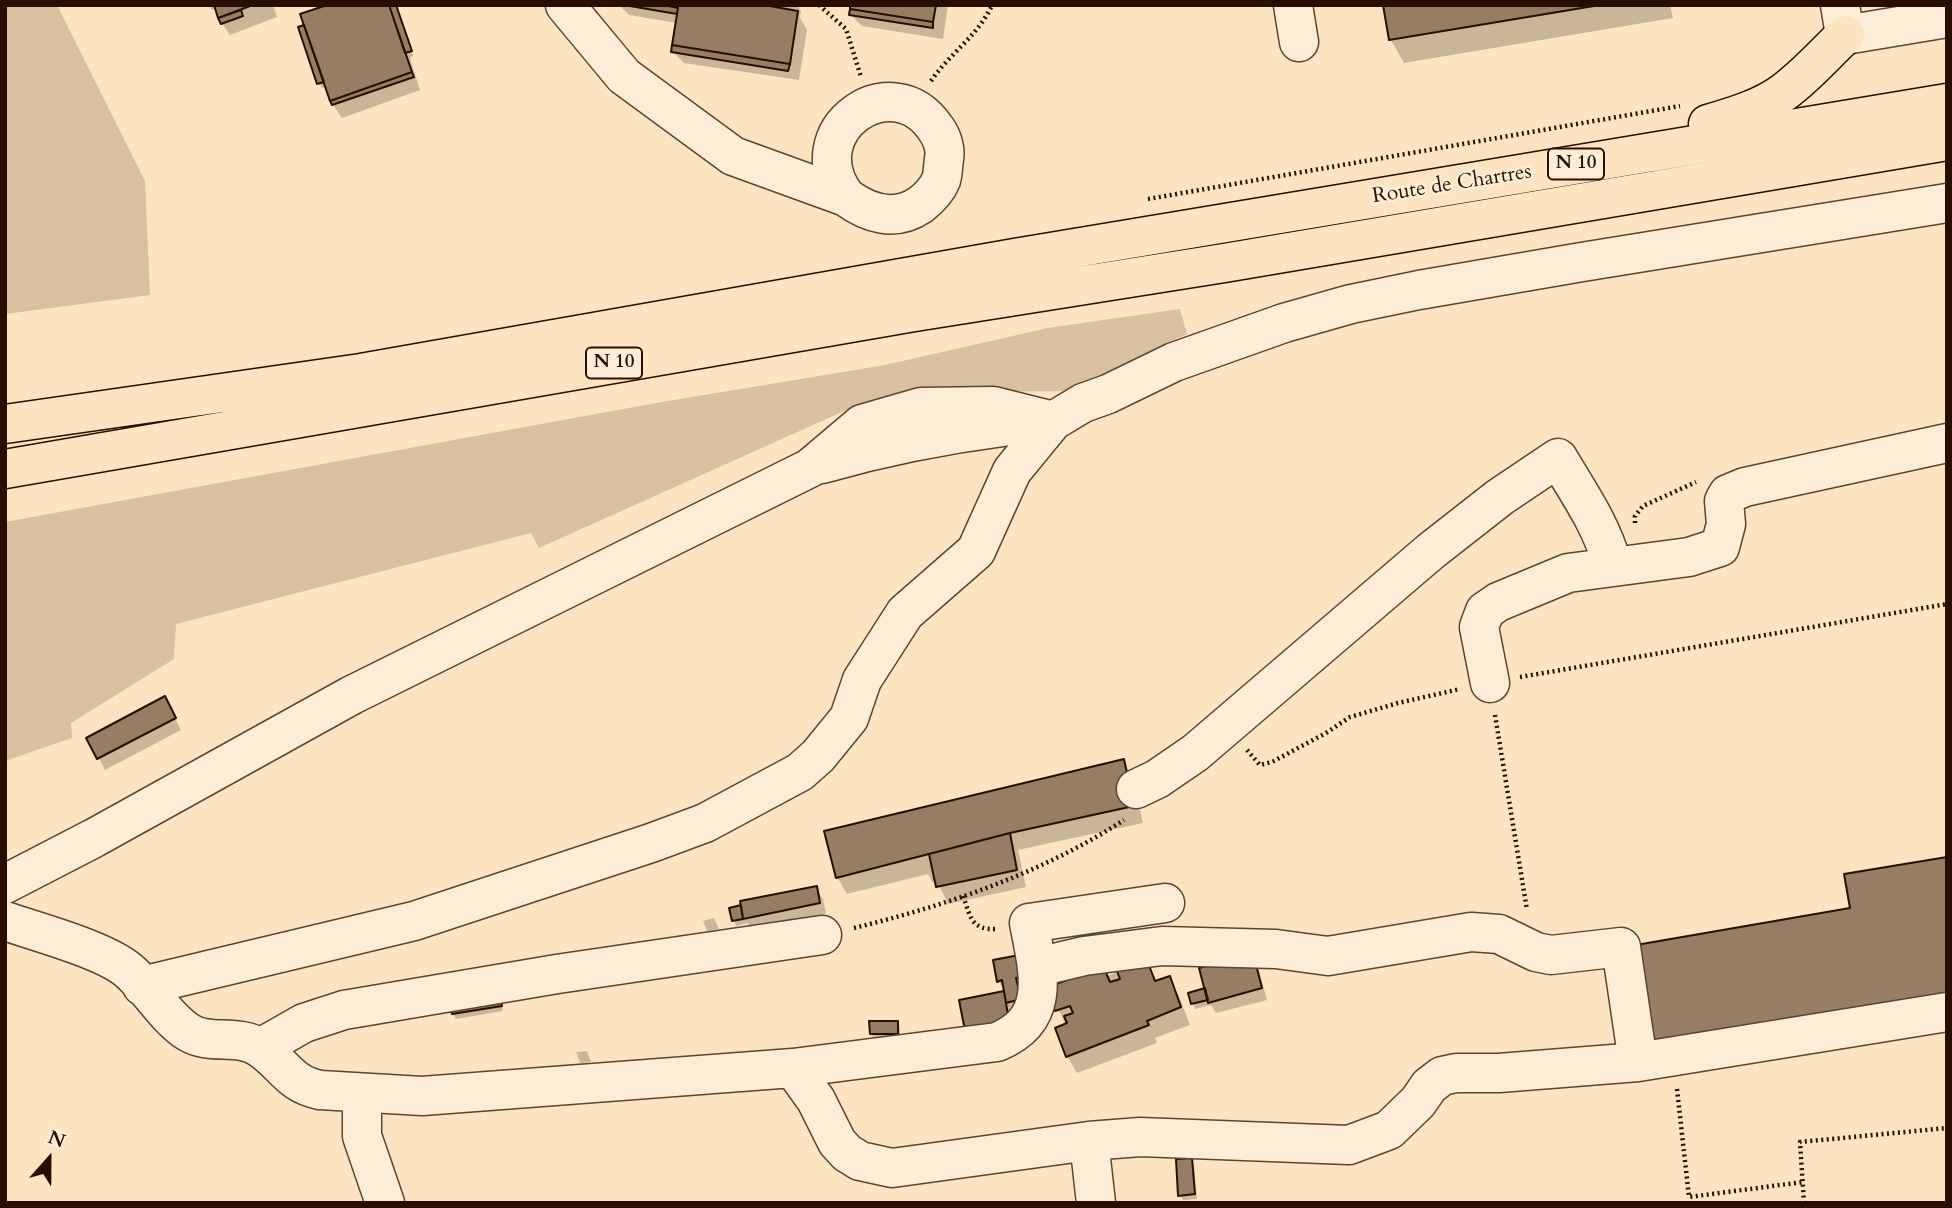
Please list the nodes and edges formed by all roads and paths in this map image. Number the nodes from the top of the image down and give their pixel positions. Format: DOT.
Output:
graph roads {
  1 [pos="565,5"];
  2 [pos="819,5"];
  3 [pos="992,5"];
  4 [pos="1947,18"];
  5 [pos="1843,20"];
  6 [pos="1947,103"];
  7 [pos="869,105"];
  8 [pos="913,108"];
  9 [pos="1947,141"];
  10 [pos="1391,195"];
  11 [pos="846,197"];
  12 [pos="1947,203"];
  13 [pos="1947,224"];
  14 [pos="1053,421"];
  15 [pos="5,424"];
  16 [pos="1947,443"];
  17 [pos="5,469"];
  18 [pos="1613,566"];
  19 [pos="1947,604"];
  20 [pos="1490,683"];
  21 [pos="1229,726"];
  22 [pos="1146,784"];
  23 [pos="5,884"];
  24 [pos="963,896"];
  25 [pos="1165,904"];
  26 [pos="5,921"];
  27 [pos="1029,923"];
  28 [pos="822,935"];
  29 [pos="1536,952"];
  30 [pos="1038,967"];
  31 [pos="142,986"];
  32 [pos="1947,1012"];
  33 [pos="260,1048"];
  34 [pos="1656,1059"];
  35 [pos="793,1068"];
  36 [pos="362,1093"];
  37 [pos="1947,1128"];
  38 [pos="1088,1141"];
  39 [pos="1803,1182"];
  40 [pos="385,1203"];
  41 [pos="1096,1203"];
  42 [pos="1804,1203"];
  1 -- 11 [label="street"];
  2 -- 7 [label="path"];
  3 -- 8 [label="path"];
  4 -- 5 [label="street"];
  5 -- 10 [label="main road"];
  6 -- 10 [label="main road, Route de Chartres / N 10"];
  7 -- 8 [label="street"];
  7 -- 11 [label="street"];
  8 -- 11 [label="street"];
  9 -- 17 [label="main road, Route de Chartres / N 10"];
  10 -- 15 [label="main road, Route de Chartres / N 10"];
  12 -- 14 [label="street"];
  13 -- 14 [label="street"];
  14 -- 23 [label="street"];
  14 -- 31 [label="street"];
  16 -- 18 [label="street"];
  18 -- 20 [label="street"];
  18 -- 21 [label="street"];
  19 -- 20 [label="path"];
  20 -- 21 [label="path"];
  20 -- 29 [label="path"];
  21 -- 22 [label="street"];
  22 -- 24 [label="path"];
  24 -- 27 [label="path"];
  24 -- 28 [label="path"];
  25 -- 27 [label="street"];
  26 -- 31 [label="street"];
  27 -- 30 [label="street"];
  28 -- 33 [label="street"];
  29 -- 30 [label="street"];
  29 -- 34 [label="street"];
  30 -- 35 [label="street"];
  31 -- 33 [label="street"];
  32 -- 34 [label="street"];
  33 -- 36 [label="street"];
  34 -- 38 [label="street"];
  34 -- 39 [label="path"];
  35 -- 36 [label="street"];
  35 -- 38 [label="street"];
  36 -- 40 [label="street"];
  37 -- 39 [label="path"];
  38 -- 41 [label="street"];
  39 -- 42 [label="path"];
}
